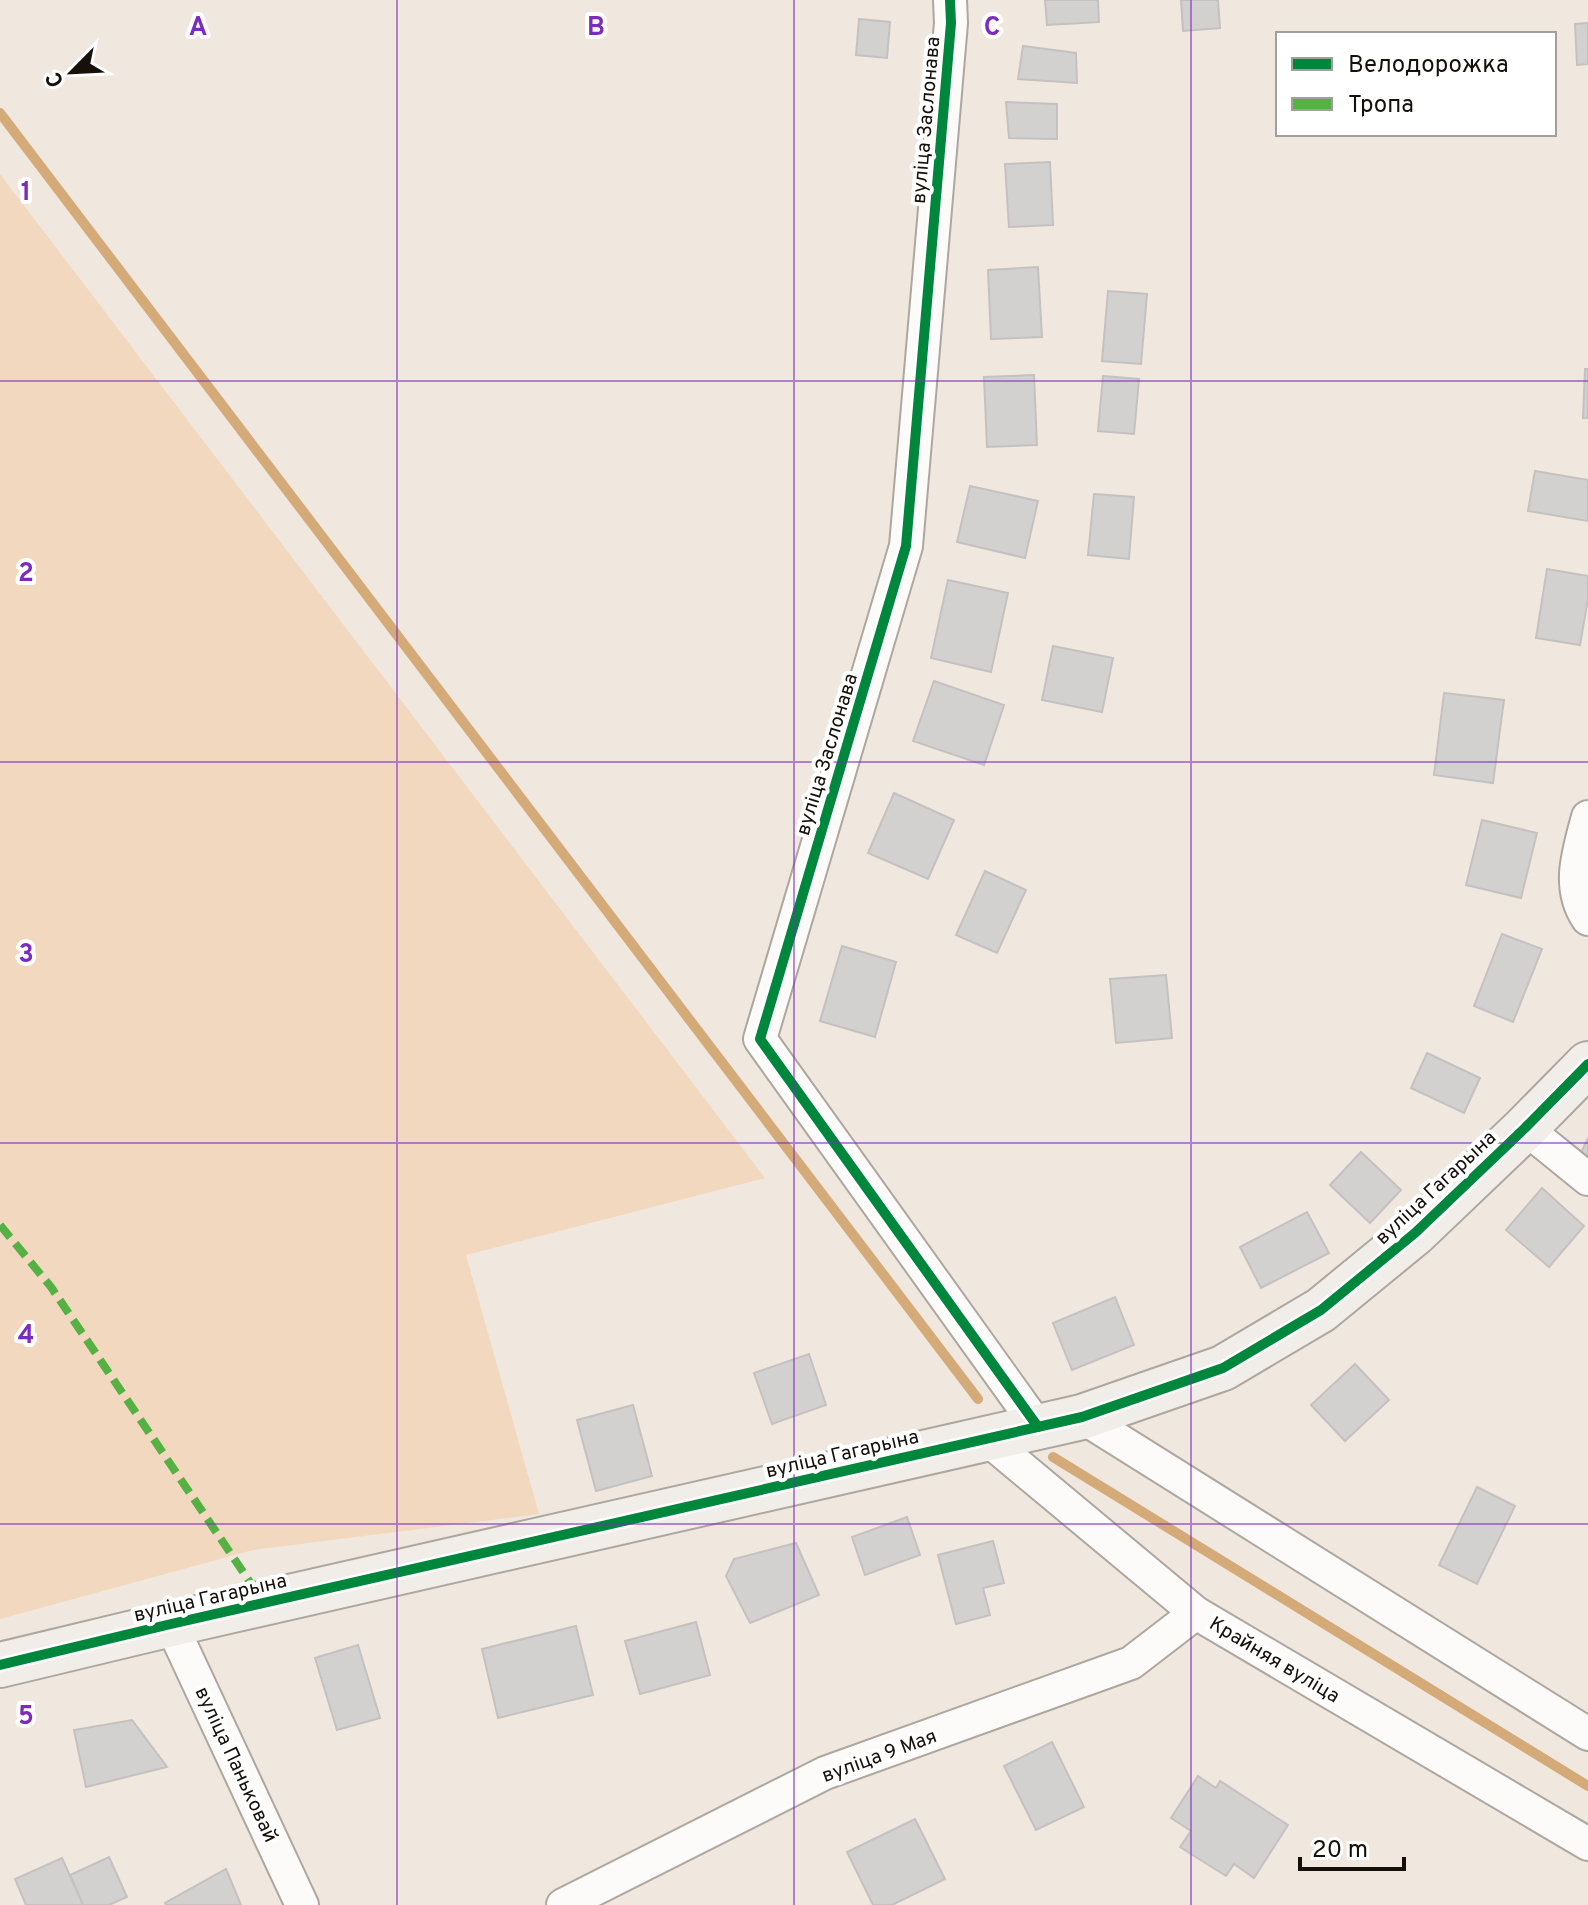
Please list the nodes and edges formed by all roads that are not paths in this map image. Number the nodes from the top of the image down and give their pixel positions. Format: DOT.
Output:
graph roads {
  1 [pos="950,0"];
  2 [pos="1588,817"];
  3 [pos="1588,919"];
  4 [pos="1588,1064"];
  5 [pos="1525,1128"];
  6 [pos="1588,1179"];
  7 [pos="1082,1417"];
  8 [pos="1038,1427"];
  9 [pos="987,1439"];
  10 [pos="1196,1613"];
  11 [pos="171,1624"];
  12 [pos="0,1665"];
  13 [pos="1588,1734"];
  14 [pos="1588,1844"];
  15 [pos="302,1905"];
  16 [pos="563,1905"];
  1 -- 8 [label="street, вуліца Заслонава"];
  2 -- 3 [label="street"];
  4 -- 5 [label="street, вуліца Гагарына"];
  5 -- 6 [label="street"];
  5 -- 7 [label="street, вуліца Гагарына"];
  7 -- 8 [label="street, вуліца Гагарына"];
  7 -- 13 [label="street"];
  8 -- 9 [label="street, вуліца Гагарына"];
  9 -- 10 [label="street, Крайняя вуліца"];
  9 -- 11 [label="street, вуліца Гагарына"];
  10 -- 14 [label="street, Крайняя вуліца"];
  10 -- 16 [label="street, вуліца 9 Мая"];
  11 -- 12 [label="street, вуліца Гагарына"];
  11 -- 15 [label="street, вуліца Паньковай"];
}
